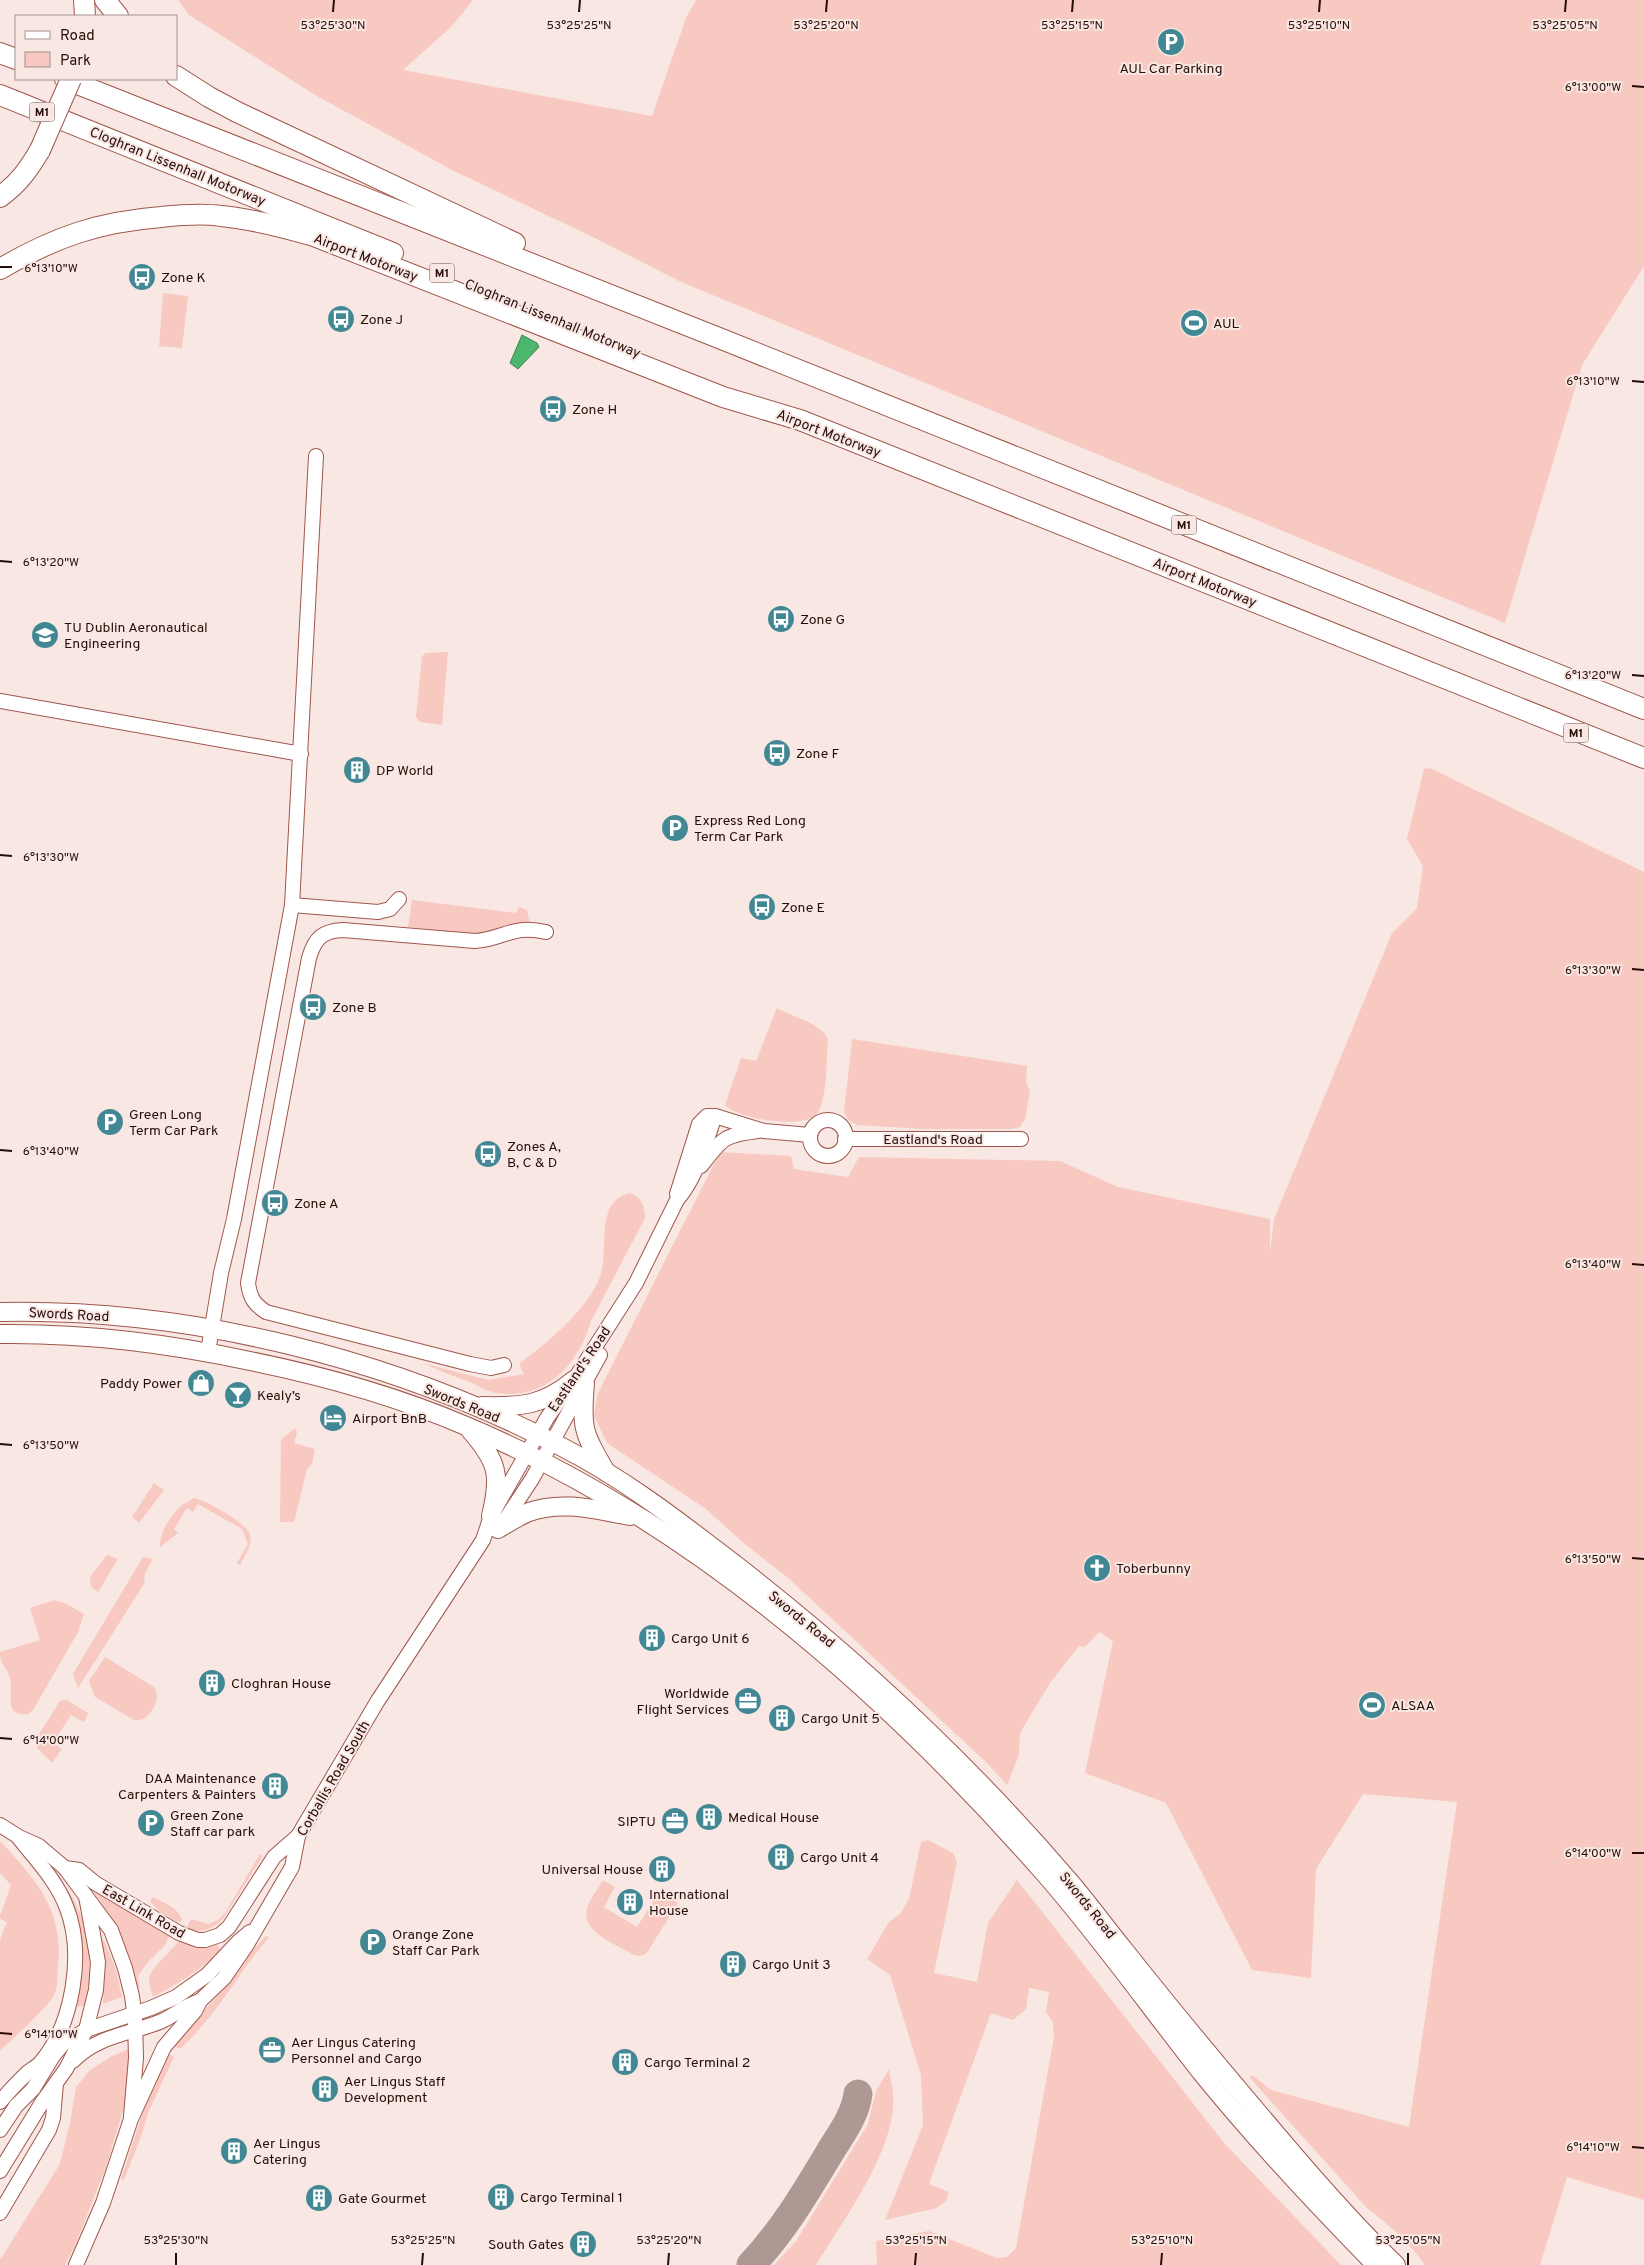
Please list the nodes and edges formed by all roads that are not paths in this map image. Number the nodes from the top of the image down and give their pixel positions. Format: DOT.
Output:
graph roads {
  1 [pos="84,0"];
  2 [pos="105,0"];
  3 [pos="85,15"];
  4 [pos="117,15"];
  5 [pos="0,53"];
  6 [pos="15,60"];
  7 [pos="178,77"];
  8 [pos="68,80"];
  9 [pos="71,80"];
  10 [pos="0,95"];
  11 [pos="0,197"];
  12 [pos="0,269"];
  13 [pos="724,340"];
  14 [pos="800,420"];
  15 [pos="316,456"];
  16 [pos="0,701"];
  17 [pos="1506,704"];
  18 [pos="1644,709"];
  19 [pos="301,754"];
  20 [pos="1644,758"];
  21 [pos="1644,764"];
  22 [pos="399,899"];
  23 [pos="292,905"];
  24 [pos="546,932"];
  25 [pos="715,1116"];
  26 [pos="764,1131"];
  27 [pos="810,1135"];
  28 [pos="845,1139"];
  29 [pos="1021,1139"];
  30 [pos="692,1177"];
  31 [pos="676,1200"];
  32 [pos="0,1312"];
  33 [pos="212,1329"];
  34 [pos="0,1334"];
  35 [pos="208,1352"];
  36 [pos="504,1365"];
  37 [pos="580,1382"];
  38 [pos="474,1406"];
  39 [pos="466,1426"];
  40 [pos="545,1438"];
  41 [pos="535,1458"];
  42 [pos="606,1472"];
  43 [pos="640,1518"];
  44 [pos="495,1522"];
  45 [pos="0,1825"];
  46 [pos="298,1836"];
  47 [pos="19,1837"];
  48 [pos="65,1868"];
  49 [pos="86,1896"];
  50 [pos="255,1929"];
  51 [pos="200,2001"];
  52 [pos="134,2013"];
  53 [pos="136,2029"];
  54 [pos="86,2030"];
  55 [pos="66,2070"];
  56 [pos="56,2083"];
  57 [pos="0,2102"];
  58 [pos="131,2119"];
  59 [pos="0,2130"];
  60 [pos="0,2171"];
  61 [pos="0,2213"];
  62 [pos="76,2265"];
  63 [pos="1376,2265"];
  64 [pos="1396,2265"];
  1 -- 3 [label="highway"];
  2 -- 4 [label="highway"];
  5 -- 6 [label="highway"];
  7 -- 13 [label="highway, M1"];
  8 -- 13 [label="highway, M1"];
  9 -- 11 [label="highway, M1, bridge"];
  10 -- 14 [label="highway, Cloghran Lissenhall Motorway / M1"];
  12 -- 14 [label="highway, Airport Motorway / M1"];
  13 -- 18 [label="highway, M1"];
  14 -- 17 [label="highway, Airport Motorway / M1"];
  15 -- 19 [label="street"];
  16 -- 19 [label="street"];
  17 -- 20 [label="highway, Airport Motorway / M1"];
  17 -- 21 [label="highway, M1"];
  19 -- 23 [label="street"];
  22 -- 23 [label="street"];
  23 -- 33 [label="street"];
  24 -- 36 [label="street"];
  25 -- 26 [label="street, Eastland's Road"];
  25 -- 30 [label="street, Eastland's Road"];
  25 -- 31 [label="street, Eastland's Road"];
  26 -- 27 [label="street, Eastland's Road"];
  26 -- 30 [label="street, Eastland's Road"];
  27 -- 28 [label="street"];
  27 -- 28 [label="street"];
  28 -- 29 [label="street, Eastland's Road"];
  30 -- 31 [label="street, Eastland's Road"];
  31 -- 37 [label="street, Eastland's Road"];
  32 -- 33 [label="main road, Swords Road"];
  33 -- 35 [label="street"];
  33 -- 38 [label="main road, Swords Road"];
  34 -- 35 [label="main road, Swords Road"];
  35 -- 39 [label="main road, Swords Road"];
  37 -- 38 [label="main road"];
  37 -- 40 [label="street, Eastland's Road"];
  37 -- 42 [label="main road"];
  38 -- 40 [label="main road, Swords Road"];
  39 -- 41 [label="main road, Swords Road"];
  39 -- 44 [label="main road"];
  40 -- 41 [label="street, Corballis Road South"];
  40 -- 42 [label="main road, Swords Road"];
  41 -- 43 [label="main road, Swords Road"];
  41 -- 44 [label="street, Corballis Road South"];
  42 -- 64 [label="main road, Swords Road"];
  43 -- 44 [label="main road"];
  43 -- 63 [label="main road, Swords Road"];
  44 -- 46 [label="street, Corballis Road South"];
  45 -- 47 [label="street, East Link Road"];
  46 -- 48 [label="street, East Link Road"];
  46 -- 50 [label="street, Corballis Road South"];
  47 -- 48 [label="street, East Link Road"];
  47 -- 57 [label="street"];
  48 -- 49 [label="street, East Link Road"];
  49 -- 52 [label="street, East Link Road"];
  49 -- 54 [label="street"];
  50 -- 51 [label="street, Corballis Road South"];
  50 -- 52 [label="street"];
  51 -- 53 [label="street"];
  51 -- 58 [label="street, Corballis Road South"];
  52 -- 53 [label="street, Corballis Road South"];
  52 -- 54 [label="street"];
  53 -- 55 [label="street"];
  53 -- 58 [label="street, Corballis Road South"];
  54 -- 55 [label="street"];
  54 -- 59 [label="street"];
  55 -- 56 [label="street"];
  56 -- 60 [label="street"];
  56 -- 61 [label="street"];
  58 -- 62 [label="street, Corballis Road South"];
}
